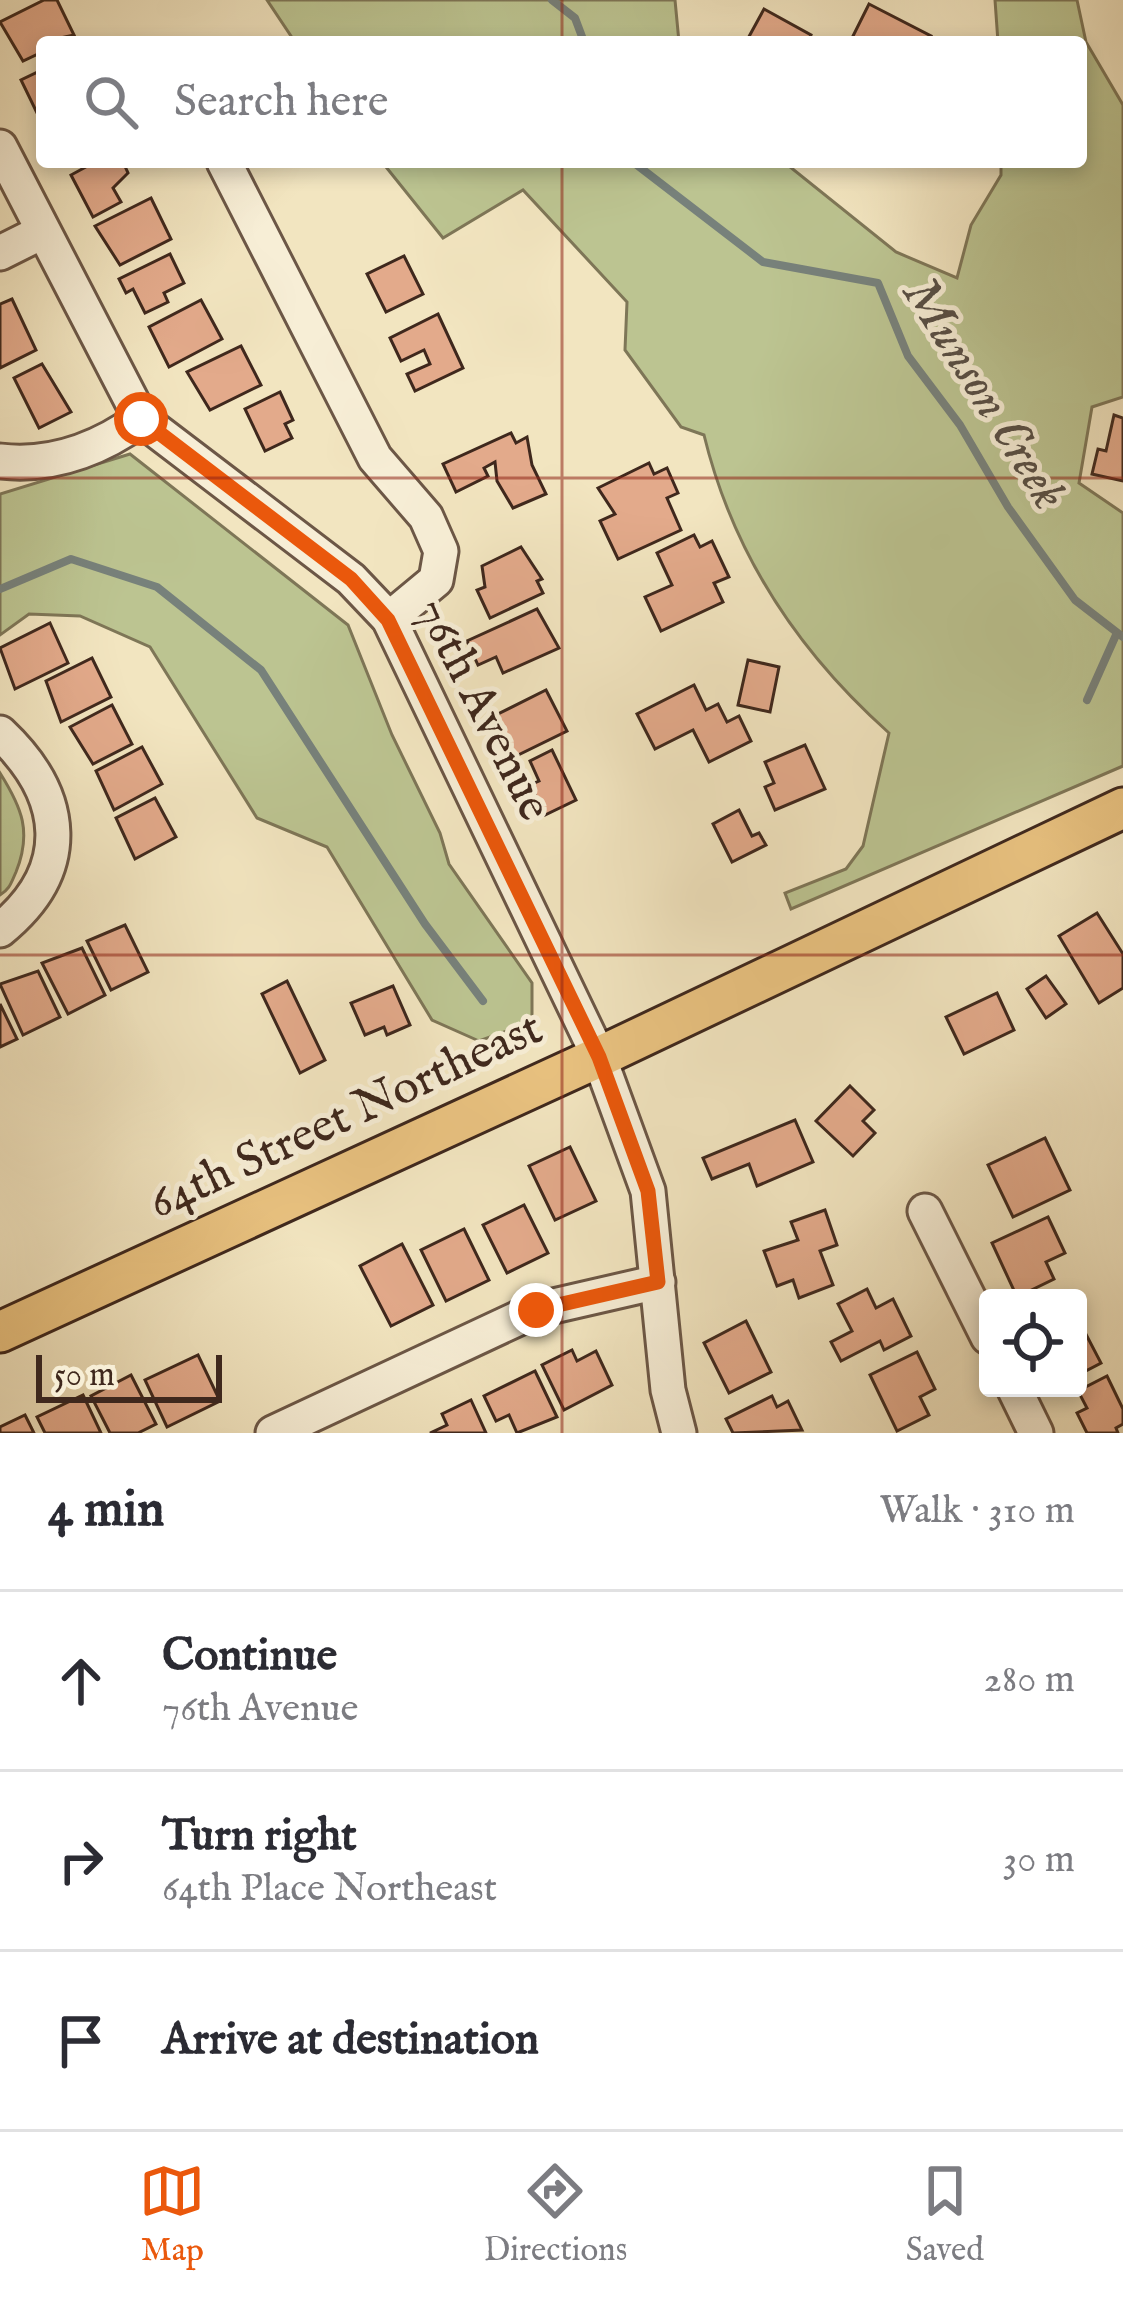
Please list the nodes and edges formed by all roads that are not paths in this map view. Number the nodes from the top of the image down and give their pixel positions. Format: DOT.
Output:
graph roads {
  1 [pos="0,147"];
  2 [pos="227,168"];
  3 [pos="42,232"];
  4 [pos="0,254"];
  5 [pos="141,419"];
  6 [pos="0,461"];
  7 [pos="388,620"];
  8 [pos="0,734"];
  9 [pos="1123,808"];
  10 [pos="0,930"];
  11 [pos="599,1057"];
  12 [pos="925,1211"];
  13 [pos="658,1282"];
  14 [pos="979,1319"];
  15 [pos="0,1332"];
  16 [pos="1018,1397"];
  17 [pos="273,1433"];
  18 [pos="679,1433"];
  19 [pos="1036,1433"];
  1 -- 3 [label="street, 76th Avenue"];
  2 -- 7 [label="street"];
  3 -- 4 [label="street"];
  3 -- 5 [label="street, 76th Avenue"];
  5 -- 6 [label="street"];
  5 -- 7 [label="street, 76th Avenue"];
  7 -- 11 [label="street, 76th Avenue"];
  8 -- 10 [label="street"];
  9 -- 11 [label="main road, 64th Street Northeast"];
  11 -- 13 [label="street, 76th Avenue"];
  11 -- 15 [label="main road, 64th Street Northeast"];
  12 -- 14 [label="street"];
  13 -- 17 [label="street"];
  13 -- 18 [label="street, 76th Avenue"];
  16 -- 19 [label="street"];
}
